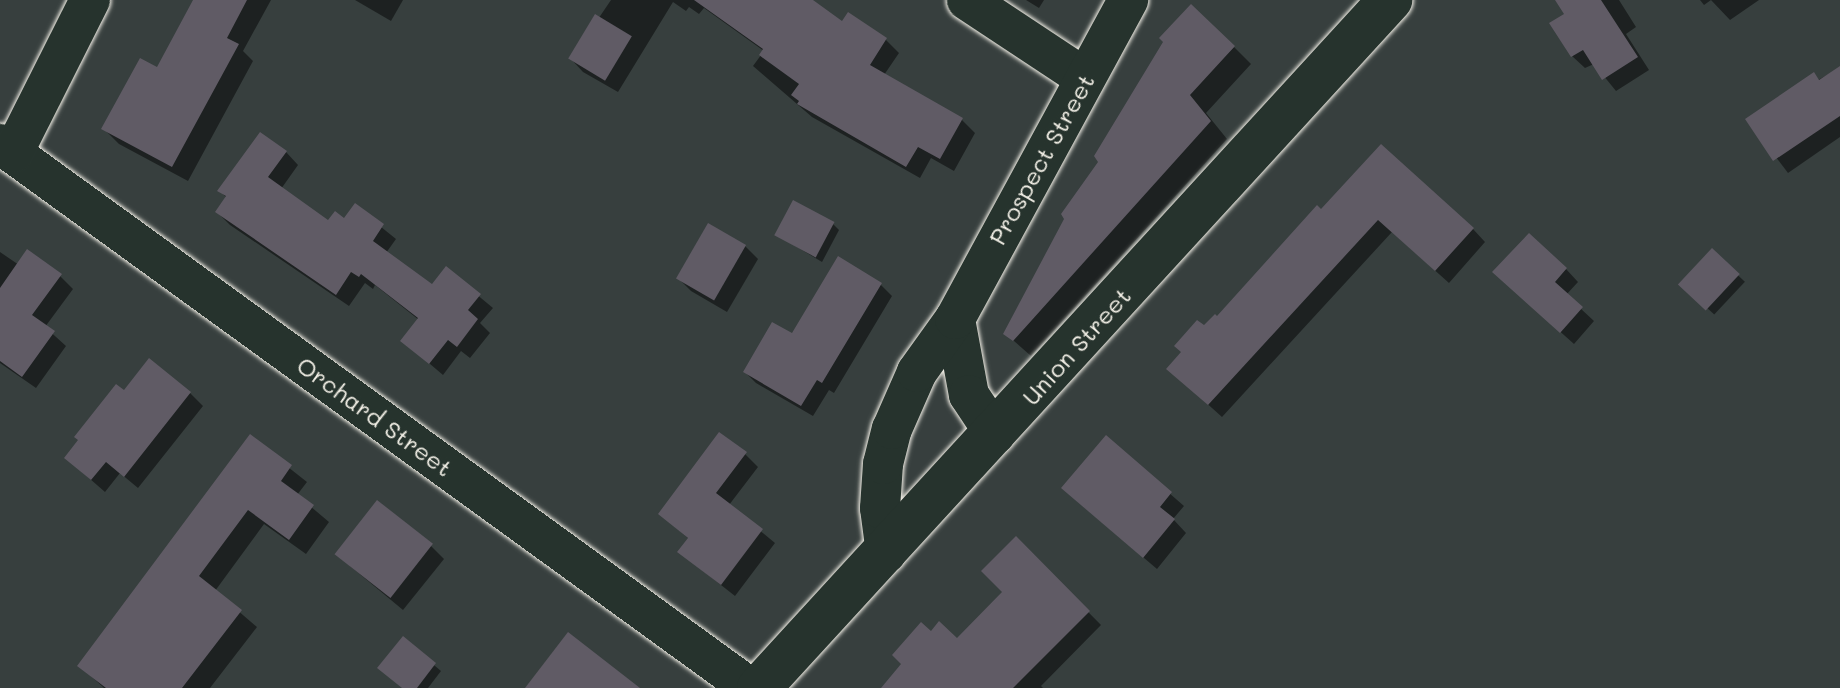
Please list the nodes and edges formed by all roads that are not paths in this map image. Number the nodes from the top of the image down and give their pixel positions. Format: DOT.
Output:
graph roads {
  1 [pos="90,0"];
  2 [pos="967,0"];
  3 [pos="1128,0"];
  4 [pos="1390,0"];
  5 [pos="1085,78"];
  6 [pos="6,148"];
  7 [pos="955,319"];
  8 [pos="995,434"];
  9 [pos="886,553"];
  10 [pos="750,688"];
  11 [pos="759,688"];
  1 -- 6 [label="street"];
  2 -- 5 [label="street"];
  3 -- 5 [label="street, Prospect Street"];
  4 -- 8 [label="main road, Union Street"];
  5 -- 7 [label="street, Prospect Street"];
  6 -- 10 [label="street, Orchard Street"];
  7 -- 8 [label="street"];
  7 -- 9 [label="street, Prospect Street"];
  8 -- 9 [label="main road, Union Street"];
  9 -- 11 [label="main road, Union Street"];
}
